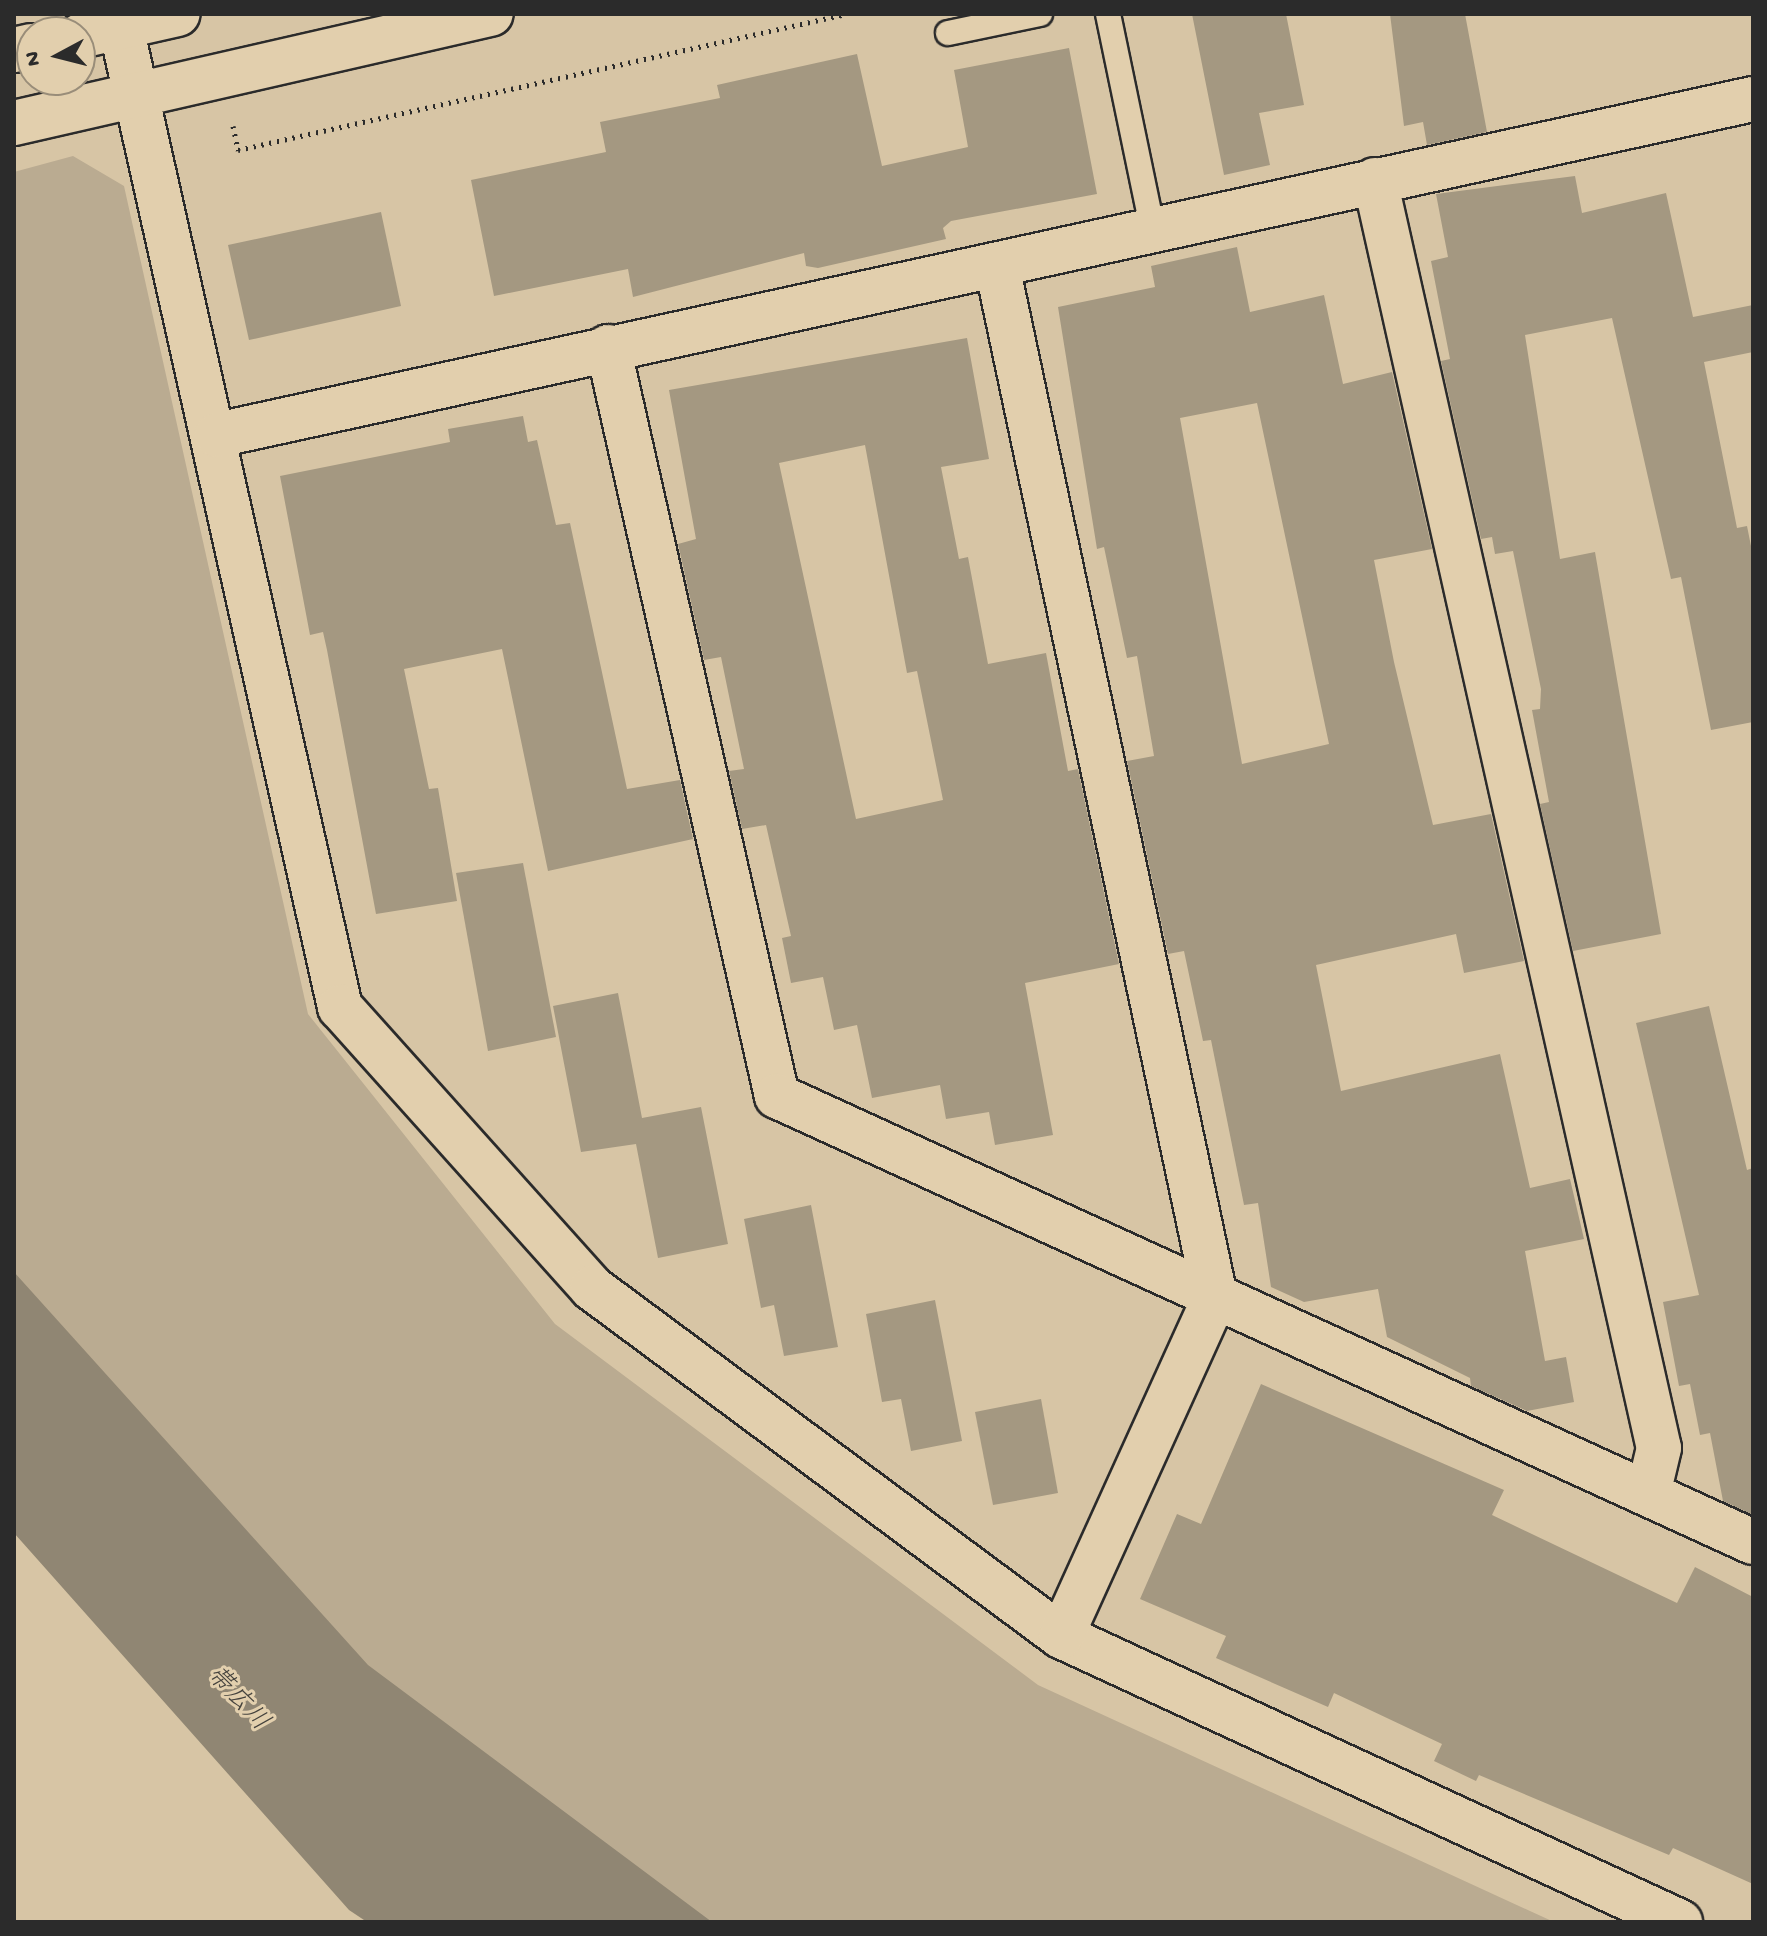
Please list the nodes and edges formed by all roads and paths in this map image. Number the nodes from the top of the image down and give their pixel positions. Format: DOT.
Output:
graph roads {
  1 [pos="178,14"];
  2 [pos="491,14"];
  3 [pos="846,14"];
  4 [pos="1040,14"];
  5 [pos="1108,14"];
  6 [pos="107,25"];
  7 [pos="948,33"];
  8 [pos="222,74"];
  9 [pos="136,94"];
  10 [pos="1753,99"];
  11 [pos="14,123"];
  12 [pos="1375,180"];
  13 [pos="1153,231"];
  14 [pos="997,266"];
  15 [pos="608,347"];
  16 [pos="217,435"];
  17 [pos="1215,1297"];
  18 [pos="1648,1494"];
  19 [pos="1753,1542"];
  20 [pos="1061,1636"];
  21 [pos="1680,1922"];
  1 -- 6 [label="street"];
  2 -- 8 [label="street"];
  3 -- 8 [label="path"];
  4 -- 7 [label="lane"];
  5 -- 13 [label="lane"];
  6 -- 9 [label="street"];
  8 -- 9 [label="street"];
  9 -- 11 [label="street"];
  9 -- 16 [label="street"];
  10 -- 12 [label="street"];
  12 -- 13 [label="street"];
  12 -- 18 [label="street"];
  13 -- 14 [label="street"];
  14 -- 15 [label="street"];
  14 -- 17 [label="street"];
  15 -- 16 [label="street"];
  15 -- 17 [label="street"];
  16 -- 20 [label="street"];
  17 -- 18 [label="street"];
  17 -- 20 [label="street"];
  18 -- 19 [label="street"];
  20 -- 21 [label="street"];
}
